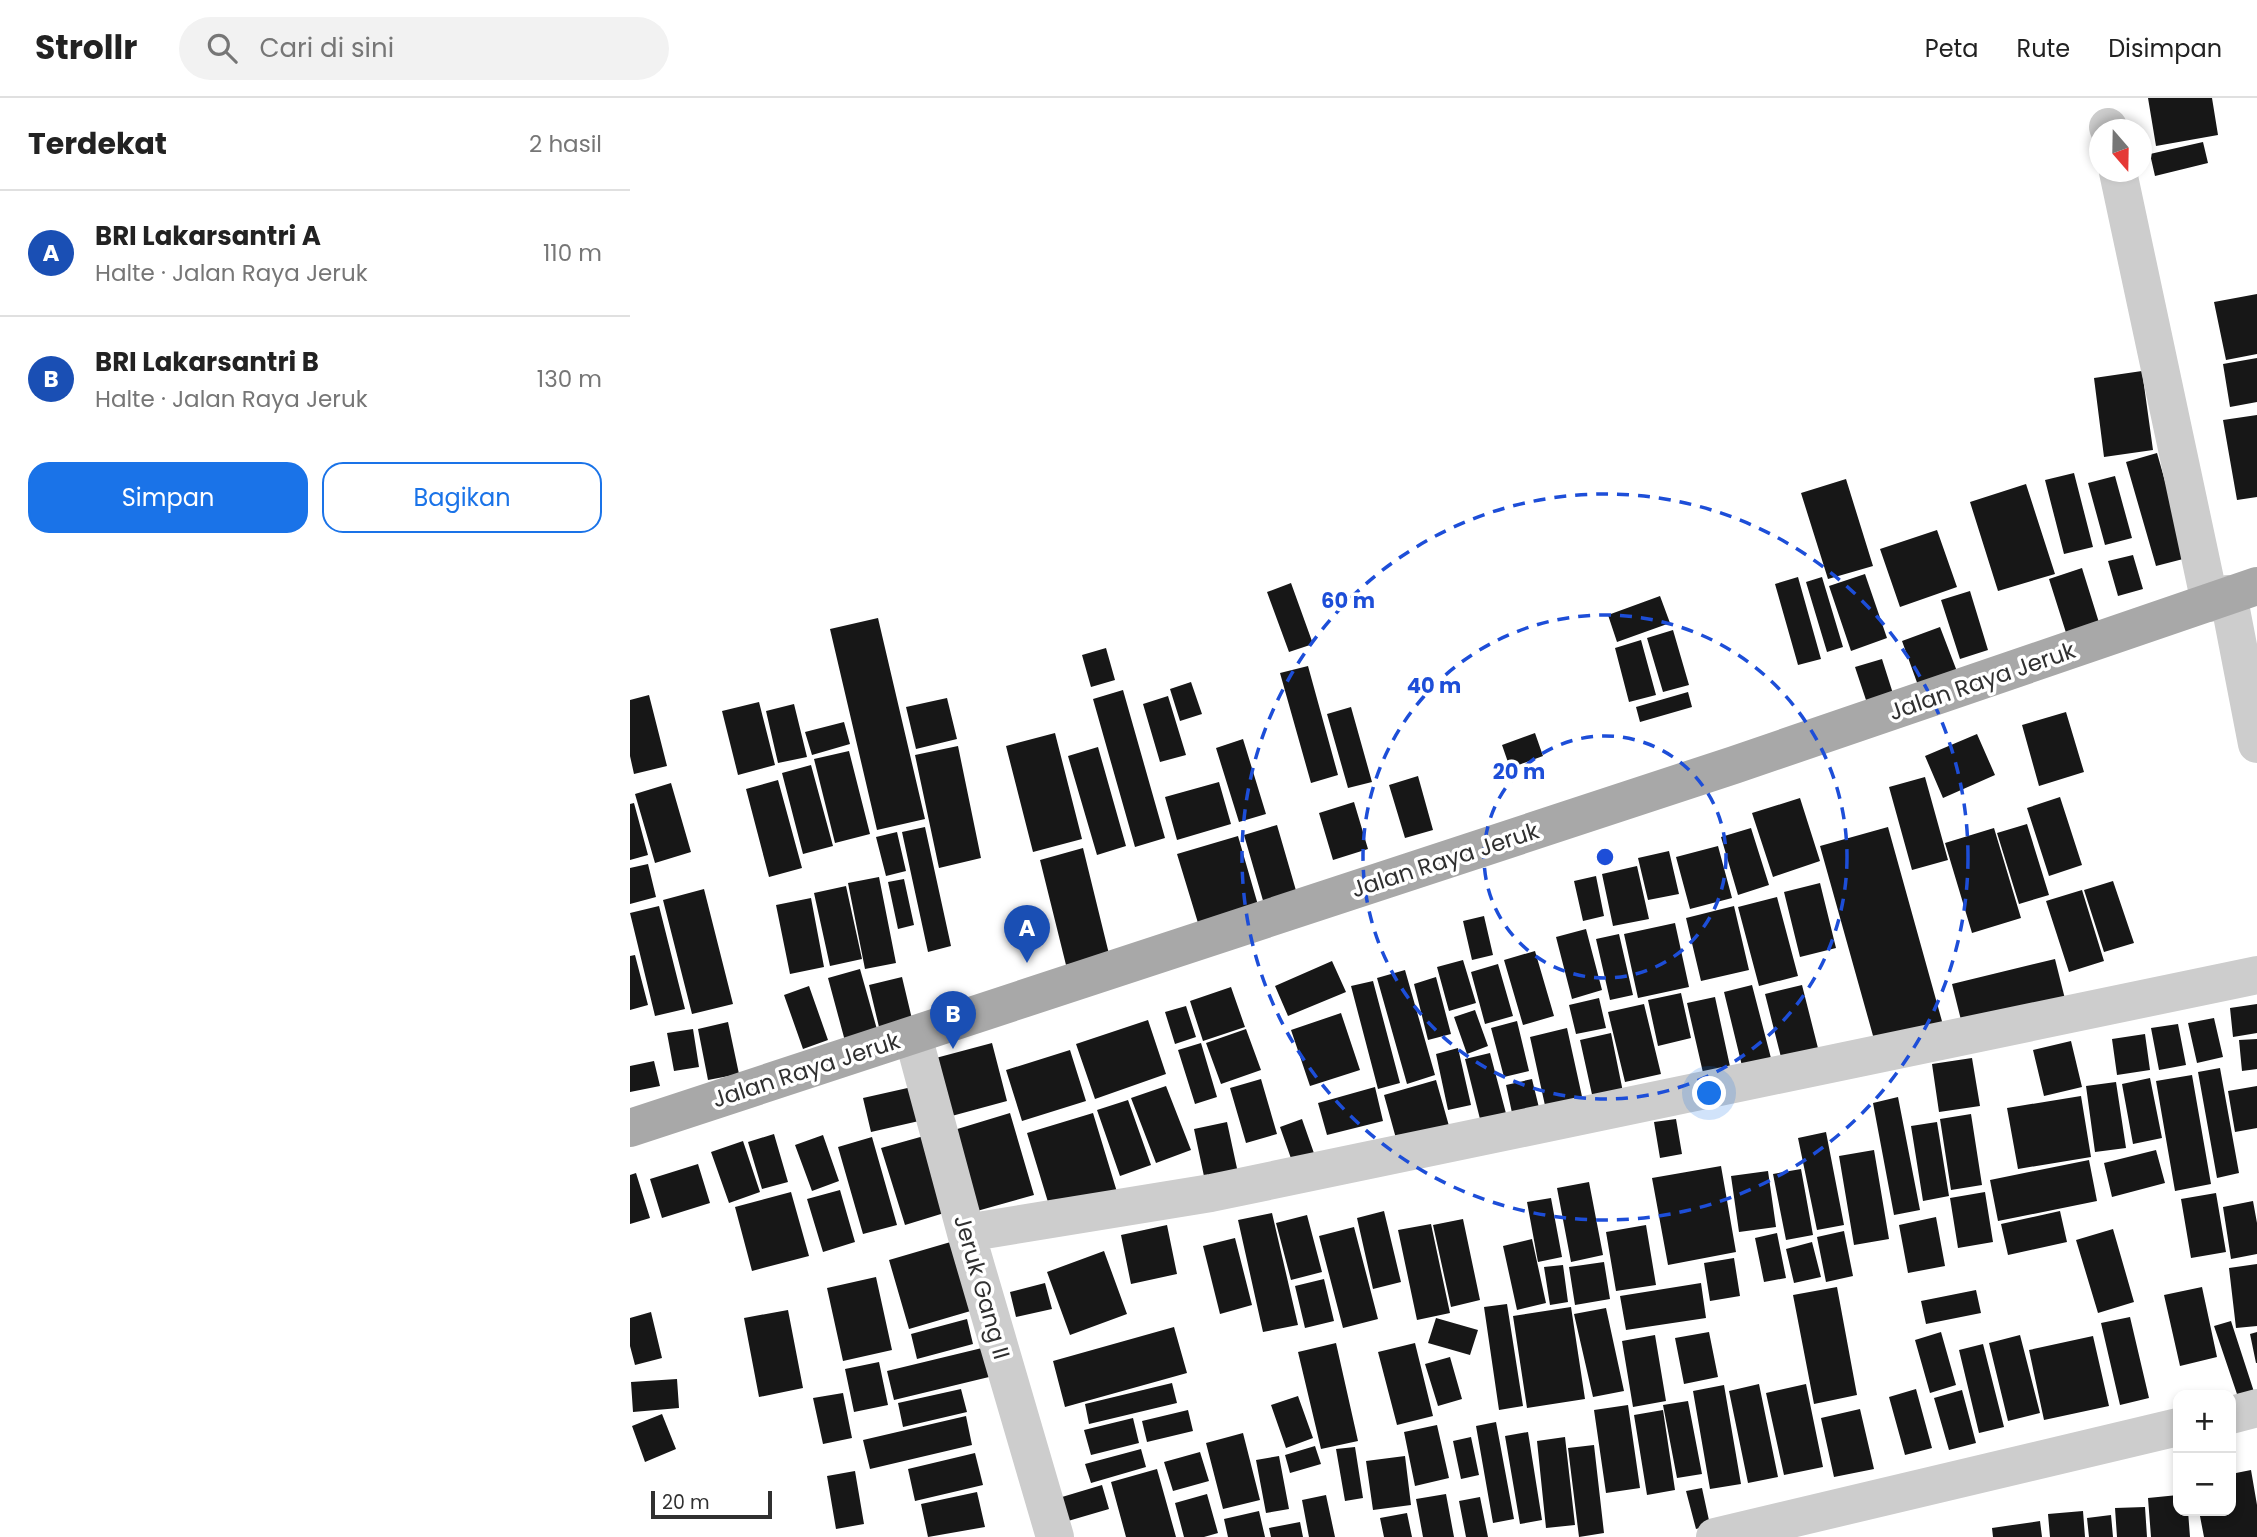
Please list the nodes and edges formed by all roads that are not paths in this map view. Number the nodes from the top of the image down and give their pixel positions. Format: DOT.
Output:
graph roads {
  1 [pos="2121,182"];
  2 [pos="2232,594"];
  3 [pos="2257,744"];
  4 [pos="2257,975"];
  5 [pos="913,1035"];
  6 [pos="630,1128"];
  7 [pos="966,1233"];
  8 [pos="2257,1408"];
  9 [pos="2236,1414"];
  10 [pos="2173,1428"];
  11 [pos="1055,1537"];
  12 [pos="1715,1537"];
  1 -- 2 [label="street"];
  2 -- 3 [label="street"];
  2 -- 5 [label="main road, Jalan Raya Jeruk"];
  4 -- 7 [label="street"];
  5 -- 6 [label="main road, Jalan Raya Jeruk"];
  5 -- 7 [label="street, Jeruk Gang II"];
  7 -- 11 [label="street, Jeruk Gang II"];
  8 -- 9 [label="street"];
  10 -- 12 [label="street"];
}
